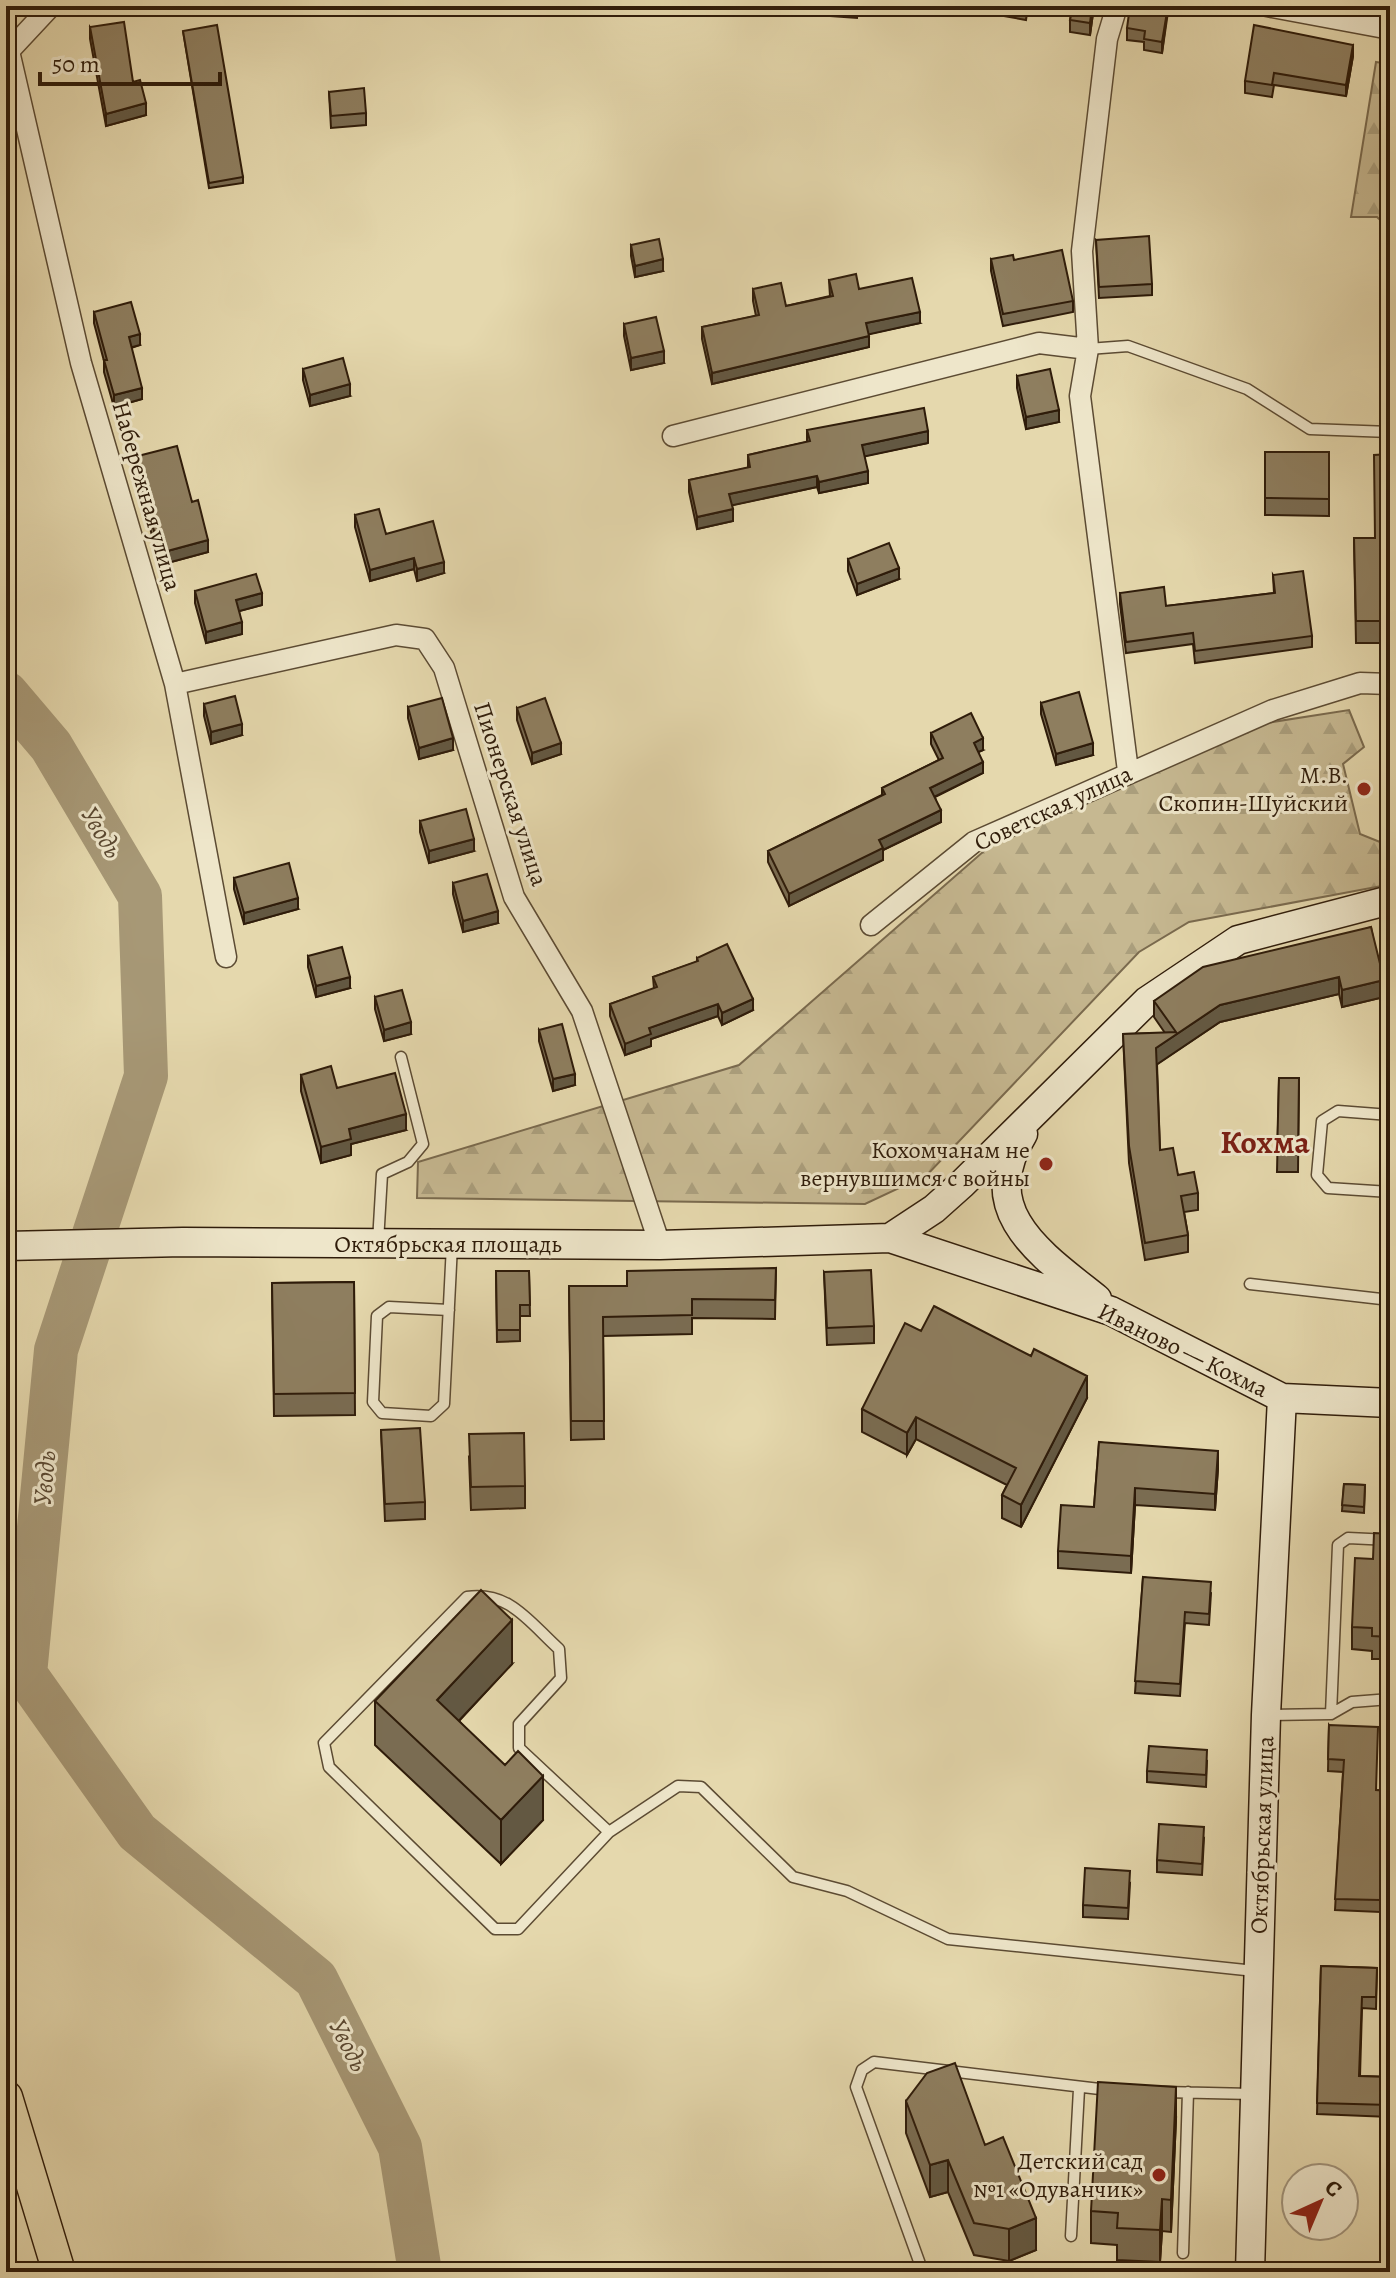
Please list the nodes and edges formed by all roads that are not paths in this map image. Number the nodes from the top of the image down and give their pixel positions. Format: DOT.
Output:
graph roads {
  1 [pos="51,6"];
  2 [pos="1117,6"];
  3 [pos="1267,6"];
  4 [pos="1390,29"];
  5 [pos="1088,349"];
  6 [pos="1390,432"];
  7 [pos="673,436"];
  8 [pos="175,684"];
  9 [pos="1390,684"];
  10 [pos="1128,771"];
  11 [pos="1384,905"];
  12 [pos="871,925"];
  13 [pos="226,957"];
  14 [pos="401,1057"];
  15 [pos="1390,1115"];
  16 [pos="1034,1116"];
  17 [pos="1390,1192"];
  18 [pos="890,1238"];
  19 [pos="378,1243"];
  20 [pos="452,1243"];
  21 [pos="660,1245"];
  22 [pos="12,1246"];
  23 [pos="1250,1284"];
  24 [pos="1390,1300"];
  25 [pos="449,1310"];
  26 [pos="1111,1311"];
  27 [pos="1282,1398"];
  28 [pos="1390,1403"];
  29 [pos="1390,1540"];
  30 [pos="1390,1699"];
  31 [pos="1331,1714"];
  32 [pos="1266,1715"];
  33 [pos="609,1832"];
  34 [pos="1257,1972"];
  35 [pos="1079,2089"];
  36 [pos="1125,2091"];
  37 [pos="1156,2091"];
  38 [pos="1188,2092"];
  39 [pos="1254,2094"];
  40 [pos="6,2097"];
  41 [pos="1071,2236"];
  42 [pos="1183,2253"];
  43 [pos="920,2264"];
  44 [pos="59,2272"];
  45 [pos="1250,2272"];
  1 -- 8 [label="street, Набережная улица"];
  2 -- 5 [label="street"];
  3 -- 4 [label="street"];
  5 -- 6 [label="lane"];
  5 -- 7 [label="street"];
  5 -- 10 [label="street"];
  8 -- 13 [label="street, Набережная улица"];
  8 -- 21 [label="street, Пионерская улица"];
  9 -- 10 [label="street, Советская улица"];
  10 -- 12 [label="street, Советская улица"];
  11 -- 16 [label="main road"];
  14 -- 19 [label="lane"];
  15 -- 17 [label="lane"];
  16 -- 18 [label="main road"];
  16 -- 26 [label="main road"];
  18 -- 21 [label="main road, Октябрьская площадь"];
  18 -- 26 [label="main road, Иваново — Кохма"];
  19 -- 20 [label="main road, Октябрьская площадь"];
  19 -- 22 [label="main road, Октябрьская площадь"];
  20 -- 21 [label="main road, Октябрьская площадь"];
  20 -- 25 [label="lane"];
  23 -- 24 [label="lane"];
  25 -- 25 [label="lane"];
  26 -- 27 [label="main road, Иваново — Кохма"];
  27 -- 28 [label="main road, Иваново — Кохма"];
  27 -- 32 [label="main road, Октябрьская улица"];
  29 -- 31 [label="lane"];
  30 -- 31 [label="lane"];
  31 -- 32 [label="lane"];
  32 -- 34 [label="main road, Октябрьская улица"];
  33 -- 33 [label="lane"];
  33 -- 34 [label="lane"];
  34 -- 39 [label="main road, Октябрьская улица"];
  35 -- 36 [label="lane"];
  35 -- 41 [label="lane"];
  35 -- 43 [label="lane"];
  37 -- 38 [label="lane"];
  38 -- 39 [label="lane"];
  38 -- 42 [label="lane"];
  39 -- 45 [label="main road, Октябрьская улица"];
  40 -- 44 [label="main road"];
}
